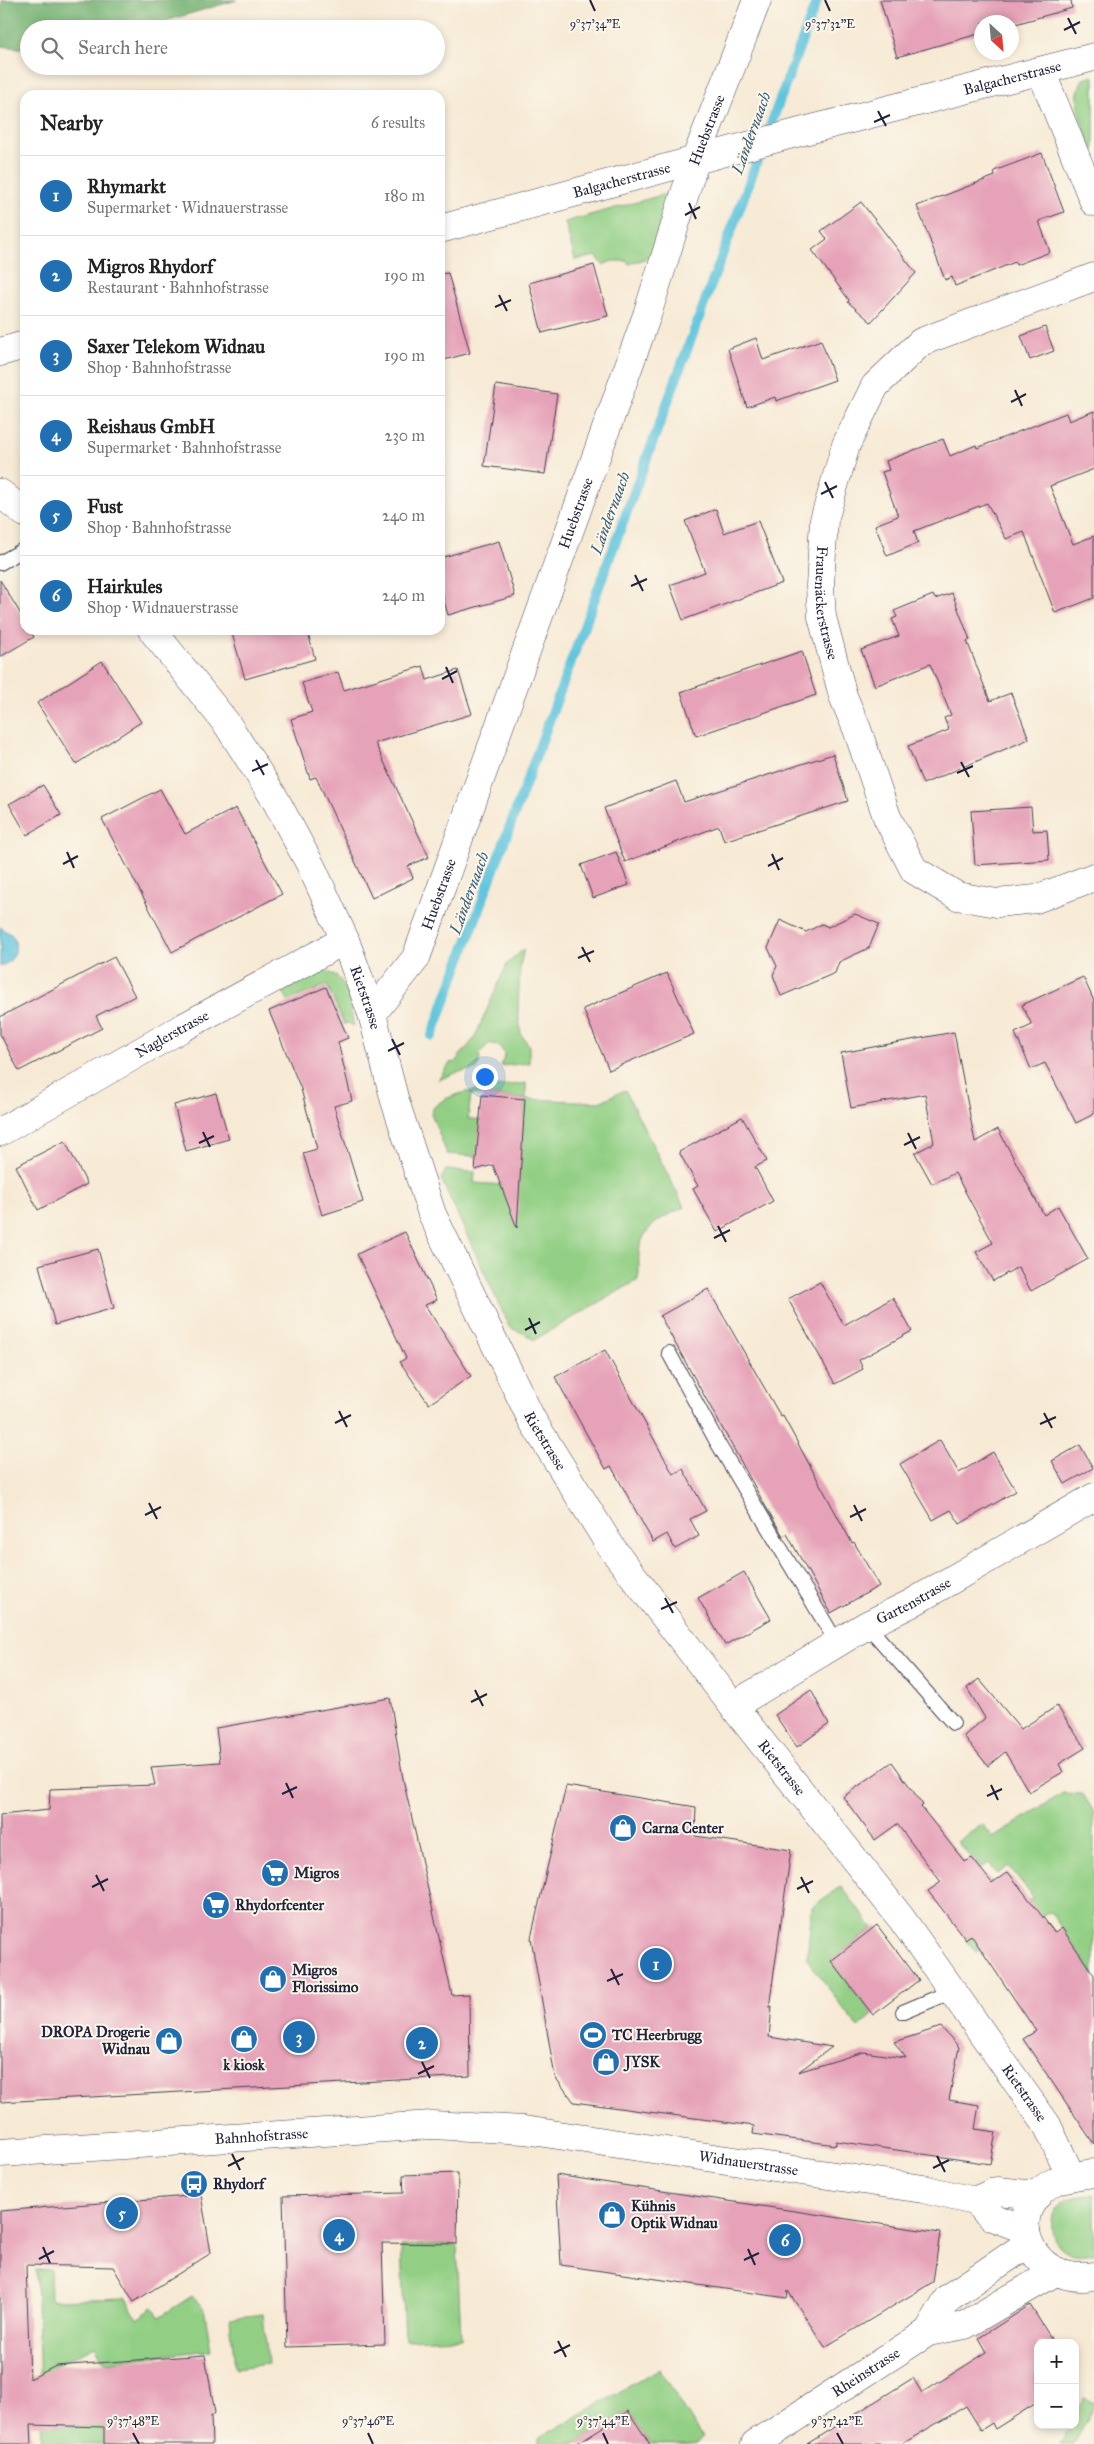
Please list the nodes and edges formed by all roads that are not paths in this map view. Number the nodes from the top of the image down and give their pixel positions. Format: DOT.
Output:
graph roads {
  1 [pos="757,0"];
  2 [pos="1094,57"];
  3 [pos="1041,71"];
  4 [pos="695,161"];
  5 [pos="1094,202"];
  6 [pos="445,229"];
  7 [pos="1094,277"];
  8 [pos="20,346"];
  9 [pos="0,352"];
  10 [pos="0,493"];
  11 [pos="20,509"];
  12 [pos="20,551"];
  13 [pos="0,564"];
  14 [pos="156,635"];
  15 [pos="1094,877"];
  16 [pos="345,940"];
  17 [pos="372,1014"];
  18 [pos="0,1132"];
  19 [pos="669,1353"];
  20 [pos="1094,1497"];
  21 [pos="867,1625"];
  22 [pos="838,1643"];
  23 [pos="733,1706"];
  24 [pos="953,1722"];
  25 [pos="953,1991"];
  26 [pos="903,2012"];
  27 [pos="524,2130"];
  28 [pos="0,2153"];
  29 [pos="1083,2175"];
  30 [pos="1038,2195"];
  31 [pos="974,2201"];
  32 [pos="1027,2236"];
  33 [pos="1057,2271"];
  34 [pos="1094,2276"];
  35 [pos="928,2332"];
  36 [pos="755,2444"];
  1 -- 4 [label="street, Huebstrasse"];
  2 -- 3 [label="street, Balgacherstrasse"];
  3 -- 4 [label="street, Balgacherstrasse"];
  3 -- 5 [label="street"];
  4 -- 6 [label="street, Balgacherstrasse"];
  4 -- 17 [label="street, Huebstrasse"];
  7 -- 15 [label="street, Frauenäckerstrasse"];
  8 -- 9 [label="street"];
  10 -- 11 [label="street"];
  12 -- 13 [label="lane"];
  14 -- 16 [label="street, Rietstrasse"];
  16 -- 17 [label="street, Rietstrasse"];
  16 -- 18 [label="street, Naglerstrasse"];
  17 -- 23 [label="street, Rietstrasse"];
  19 -- 22 [label="lane"];
  20 -- 21 [label="street, Gartenstrasse"];
  21 -- 22 [label="street, Gartenstrasse"];
  21 -- 24 [label="lane"];
  22 -- 23 [label="street, Gartenstrasse"];
  23 -- 25 [label="street, Rietstrasse"];
  25 -- 26 [label="lane"];
  25 -- 29 [label="street, Rietstrasse"];
  27 -- 28 [label="street, Bahnhofstrasse"];
  27 -- 31 [label="street, Widnauerstrasse"];
  29 -- 30 [label="street"];
  30 -- 31 [label="street"];
  30 -- 32 [label="street"];
  31 -- 32 [label="street, Widnauerstrasse"];
  32 -- 33 [label="street"];
  32 -- 35 [label="street, Rheinstrasse"];
  33 -- 34 [label="street"];
  33 -- 35 [label="street, Rheinstrasse"];
  35 -- 36 [label="street, Rheinstrasse"];
}
